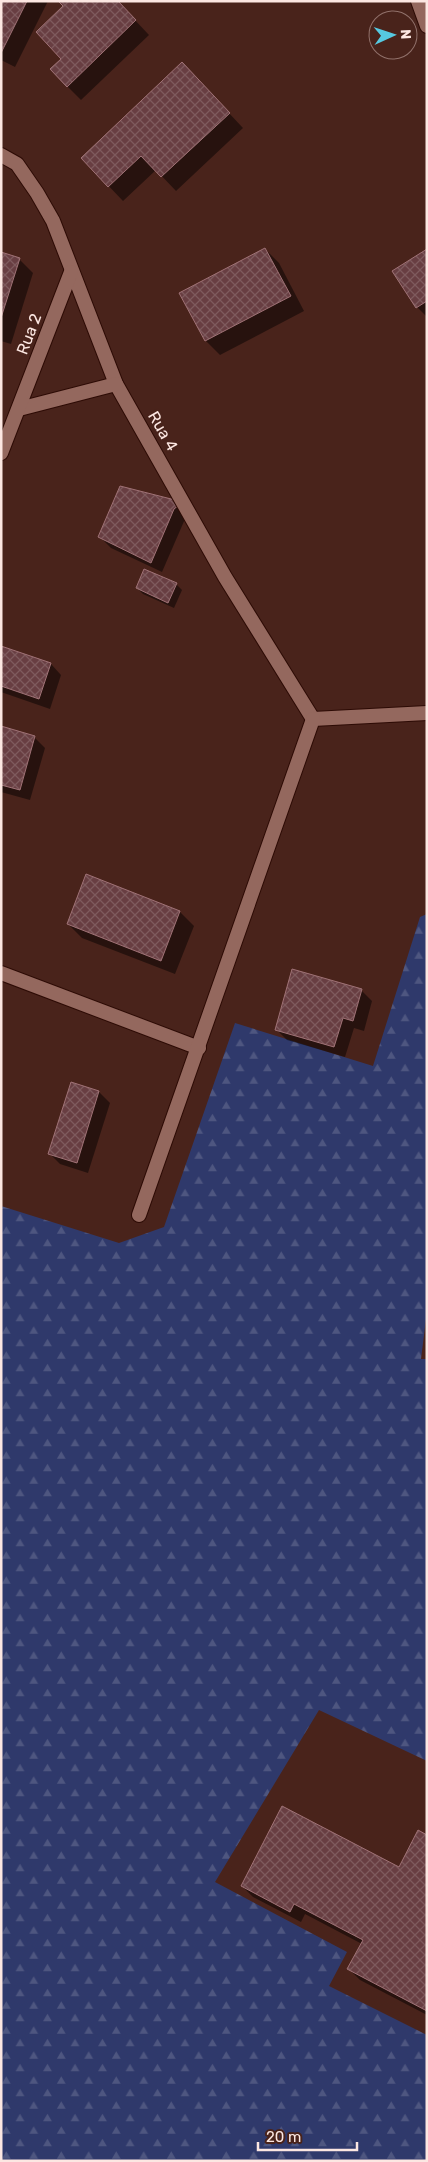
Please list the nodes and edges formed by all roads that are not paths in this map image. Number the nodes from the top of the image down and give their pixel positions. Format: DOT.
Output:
graph roads {
  1 [pos="418,1"];
  2 [pos="427,26"];
  3 [pos="1,155"];
  4 [pos="71,272"];
  5 [pos="116,384"];
  6 [pos="19,409"];
  7 [pos="1,452"];
  8 [pos="427,713"];
  9 [pos="313,719"];
  10 [pos="1,973"];
  11 [pos="198,1048"];
  12 [pos="139,1215"];
  1 -- 2 [label="street"];
  3 -- 4 [label="street, Rua 4"];
  4 -- 5 [label="street, Rua 4"];
  4 -- 6 [label="street, Rua 2"];
  5 -- 6 [label="street"];
  5 -- 9 [label="street, Rua 4"];
  6 -- 7 [label="street, Rua 2"];
  8 -- 9 [label="street"];
  9 -- 11 [label="street"];
  10 -- 11 [label="street"];
  11 -- 12 [label="street"];
}
